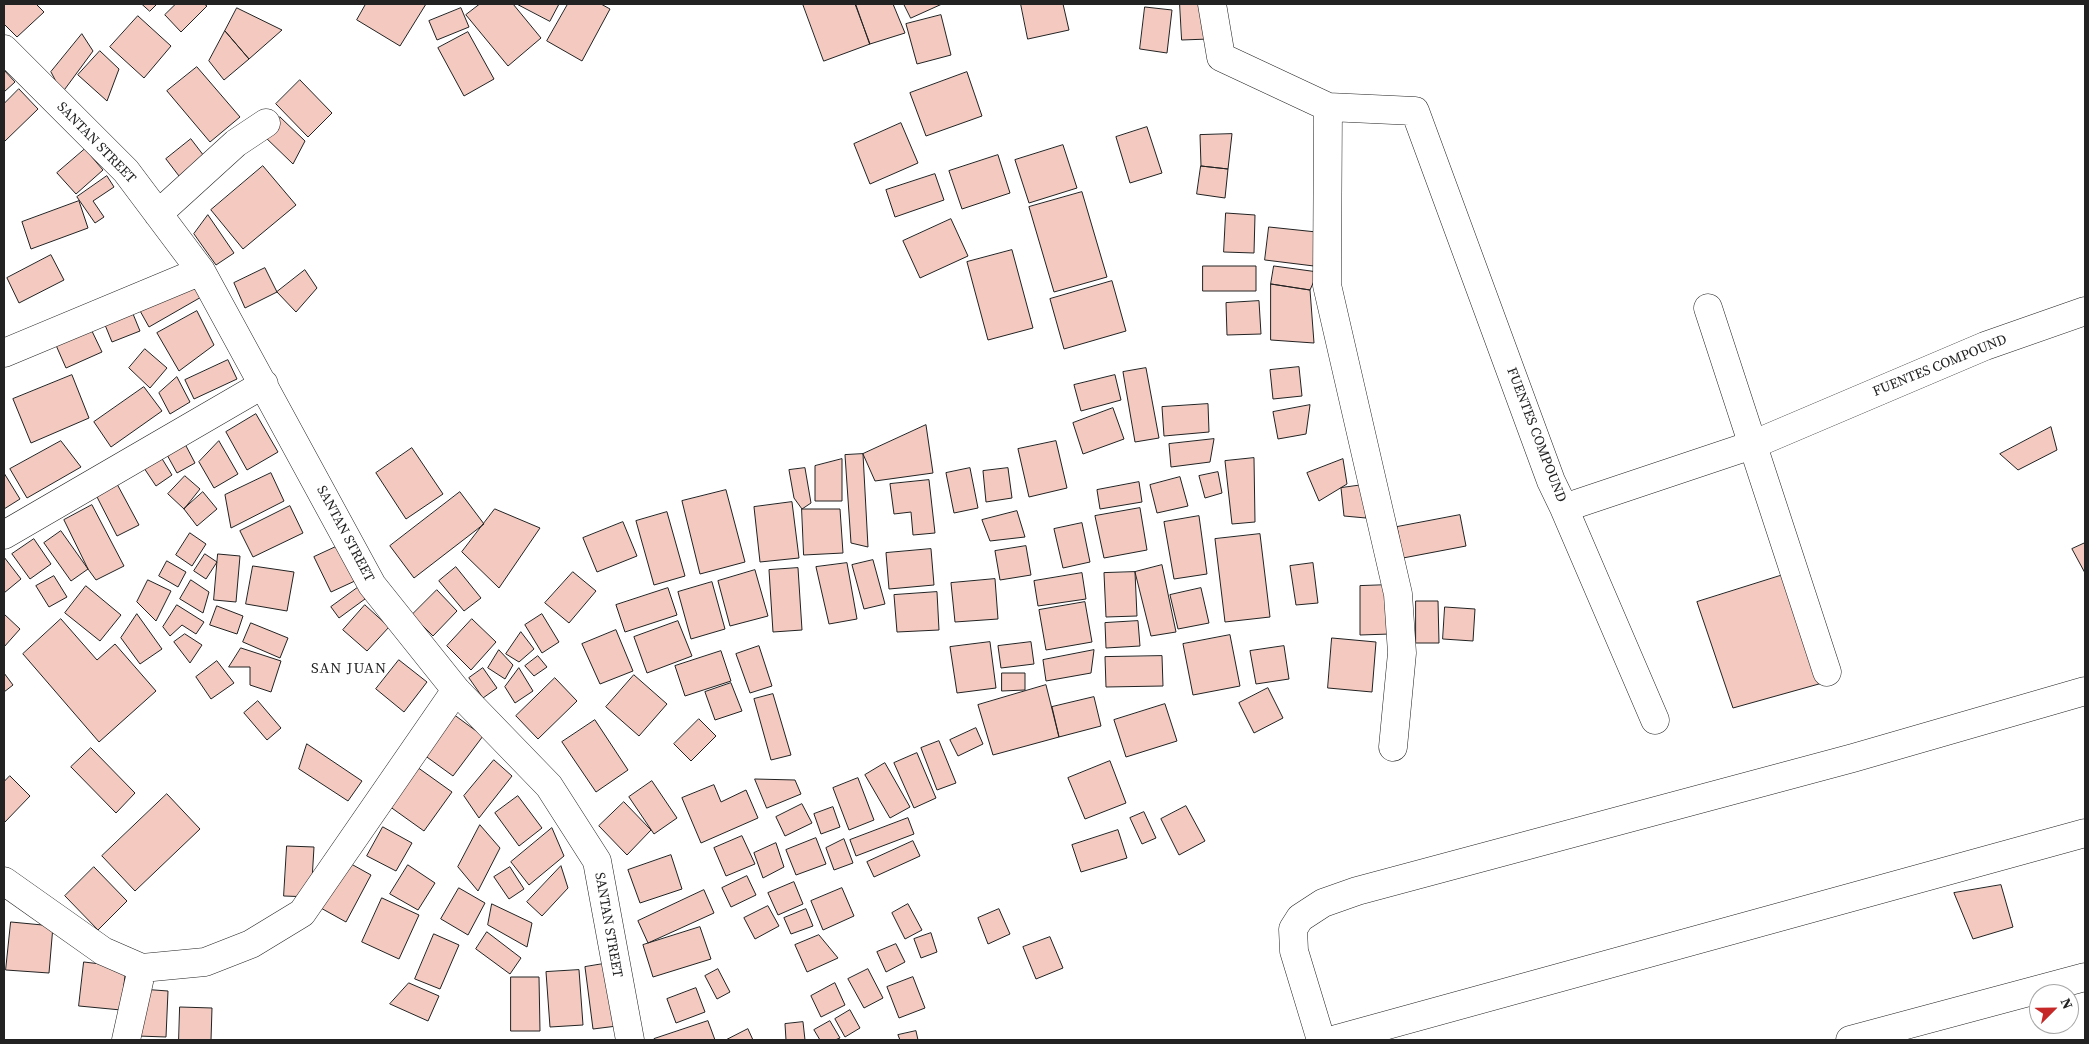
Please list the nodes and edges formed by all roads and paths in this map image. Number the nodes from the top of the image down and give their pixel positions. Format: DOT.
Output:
graph roads {
  1 [pos="1212,4"];
  2 [pos="4,48"];
  3 [pos="1328,107"];
  4 [pos="266,123"];
  5 [pos="158,214"];
  6 [pos="201,271"];
  7 [pos="1708,308"];
  8 [pos="2085,311"];
  9 [pos="4,352"];
  10 [pos="264,384"];
  11 [pos="1752,445"];
  12 [pos="1564,508"];
  13 [pos="4,535"];
  14 [pos="1827,672"];
  15 [pos="456,690"];
  16 [pos="2085,691"];
  17 [pos="1655,720"];
  18 [pos="1393,747"];
  19 [pos="2085,833"];
  20 [pos="4,881"];
  21 [pos="142,968"];
  22 [pos="2085,978"];
  23 [pos="126,1040"];
  24 [pos="630,1040"];
  25 [pos="1321,1040"];
  26 [pos="1333,1040"];
  27 [pos="1850,1040"];
  1 -- 3 [label="street, FUENTES COMPOUND"];
  2 -- 5 [label="street, SANTAN STREET"];
  3 -- 12 [label="street, FUENTES COMPOUND"];
  3 -- 18 [label="street"];
  4 -- 5 [label="street"];
  5 -- 6 [label="street, SANTAN STREET"];
  6 -- 9 [label="street"];
  6 -- 10 [label="street, SANTAN STREET"];
  7 -- 11 [label="street"];
  8 -- 11 [label="street, FUENTES COMPOUND"];
  10 -- 13 [label="street"];
  10 -- 15 [label="street, SANTAN STREET"];
  11 -- 12 [label="street, FUENTES COMPOUND"];
  11 -- 14 [label="street"];
  12 -- 17 [label="street"];
  15 -- 21 [label="street"];
  15 -- 24 [label="street, SANTAN STREET"];
  16 -- 25 [label="street"];
  19 -- 26 [label="street"];
  20 -- 21 [label="street"];
  21 -- 23 [label="street"];
  22 -- 27 [label="street"];
}
